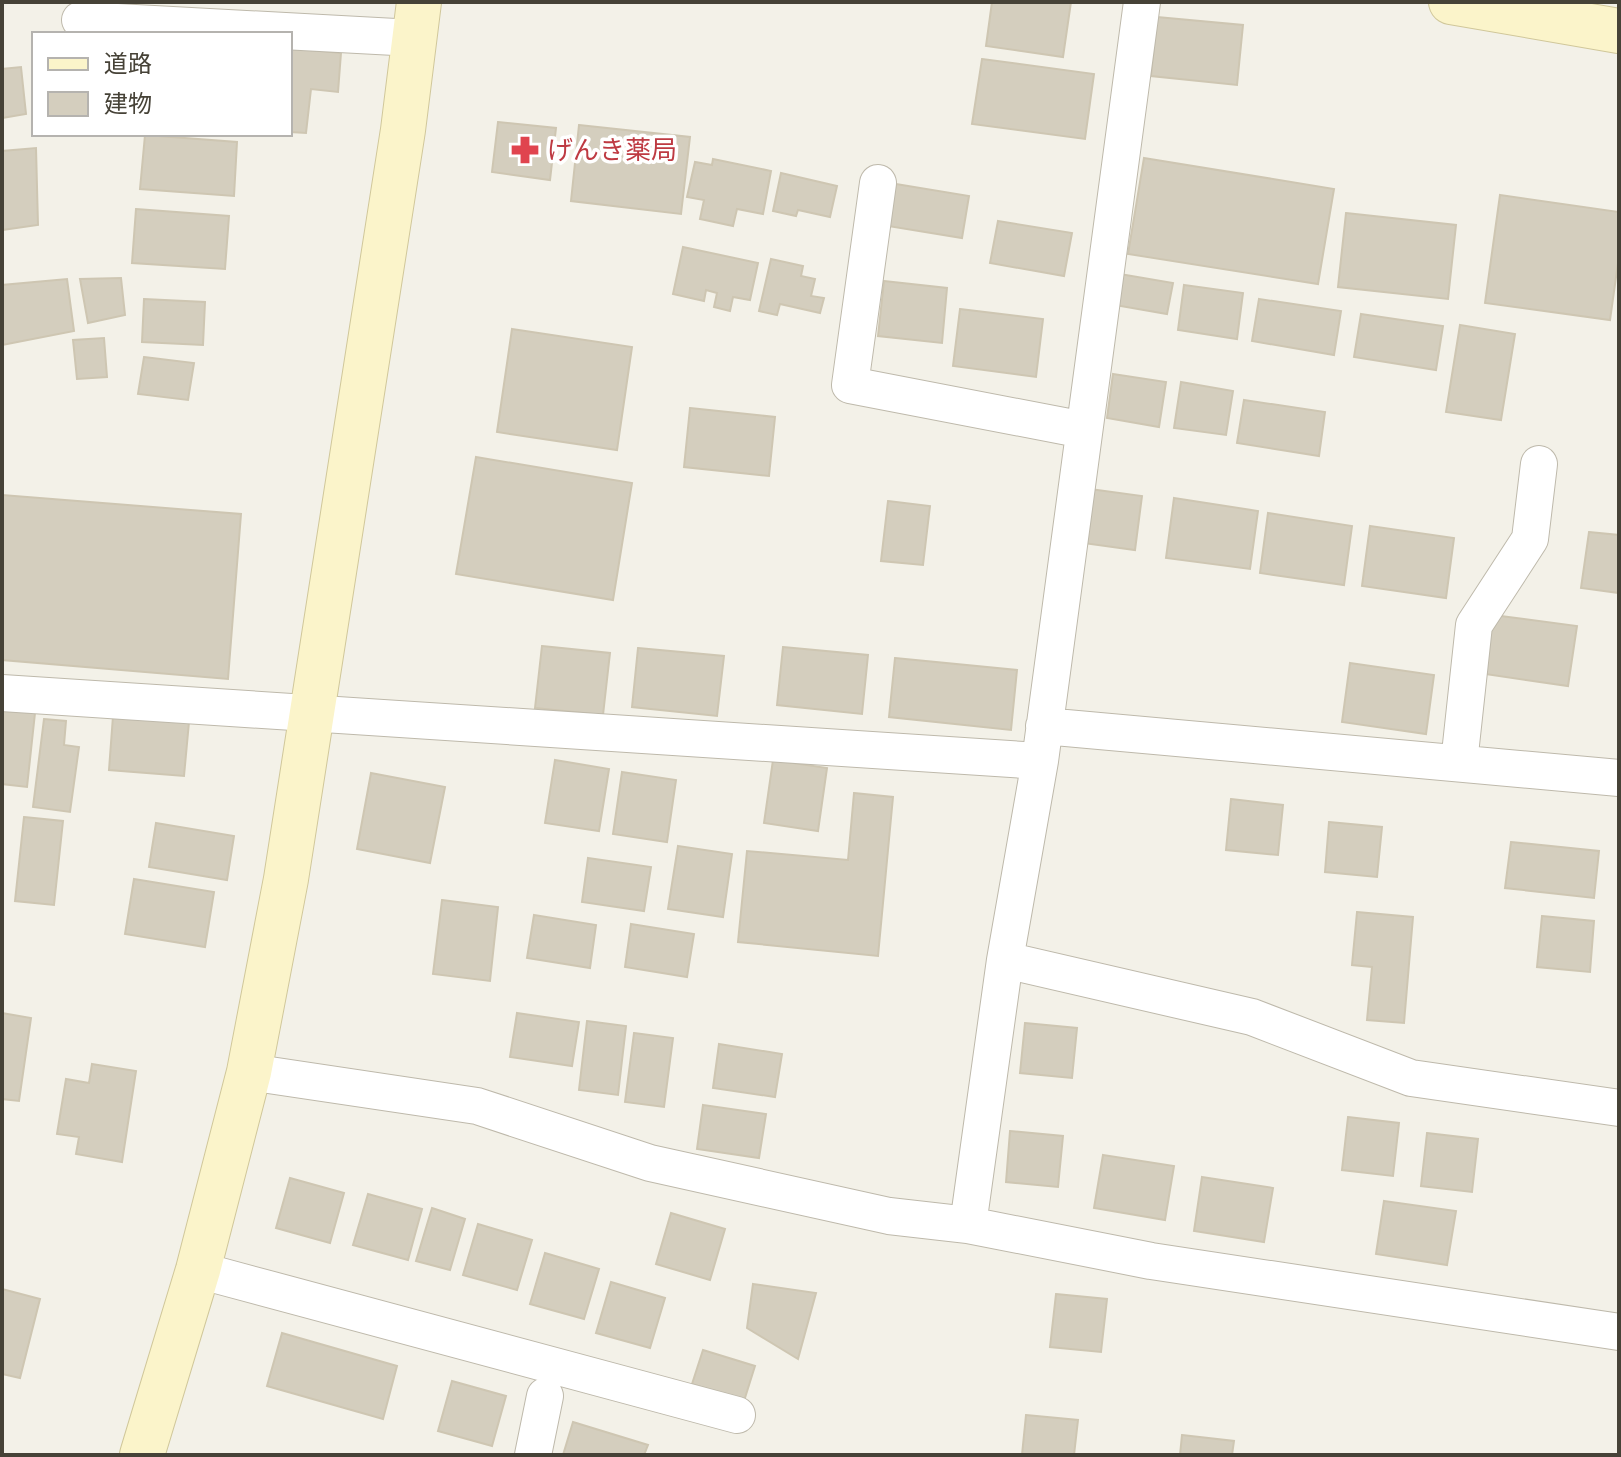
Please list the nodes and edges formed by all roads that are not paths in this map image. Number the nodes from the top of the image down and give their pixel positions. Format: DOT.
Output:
graph roads {
  1 [pos="1142,2"];
  2 [pos="1451,2"];
  3 [pos="80,20"];
  4 [pos="416,20"];
  5 [pos="1619,31"];
  6 [pos="878,183"];
  7 [pos="1084,430"];
  8 [pos="1539,464"];
  9 [pos="2,693"];
  10 [pos="311,713"];
  11 [pos="1042,744"];
  12 [pos="1459,763"];
  13 [pos="1619,778"];
  14 [pos="1005,960"];
  15 [pos="249,1072"];
  16 [pos="1619,1108"];
  17 [pos="968,1225"];
  18 [pos="198,1270"];
  19 [pos="1619,1332"];
  20 [pos="545,1396"];
  21 [pos="737,1415"];
  22 [pos="142,1455"];
  23 [pos="533,1455"];
  1 -- 7 [label="street"];
  2 -- 5 [label="street"];
  3 -- 4 [label="street"];
  4 -- 10 [label="street"];
  6 -- 7 [label="street"];
  7 -- 11 [label="street"];
  8 -- 12 [label="street"];
  9 -- 10 [label="street"];
  10 -- 11 [label="street"];
  10 -- 15 [label="street"];
  11 -- 12 [label="street"];
  11 -- 14 [label="street"];
  12 -- 13 [label="street"];
  14 -- 16 [label="street"];
  14 -- 17 [label="street"];
  15 -- 17 [label="street"];
  15 -- 18 [label="street"];
  17 -- 19 [label="street"];
  18 -- 21 [label="street"];
  18 -- 22 [label="street"];
  20 -- 23 [label="street"];
}
